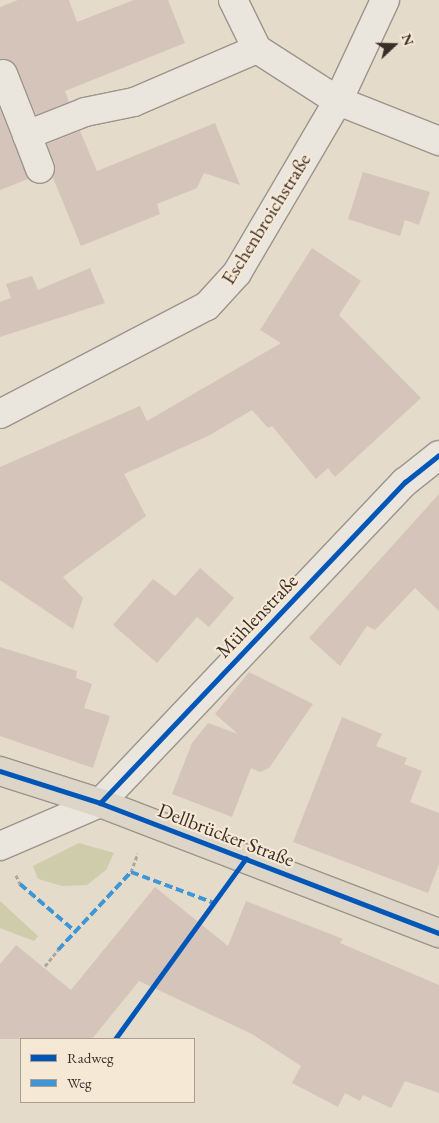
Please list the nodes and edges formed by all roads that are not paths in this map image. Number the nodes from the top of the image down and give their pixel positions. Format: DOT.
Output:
graph roads {
  1 [pos="233,0"];
  2 [pos="385,0"];
  3 [pos="257,49"];
  4 [pos="2,74"];
  5 [pos="338,101"];
  6 [pos="27,135"];
  7 [pos="439,141"];
  8 [pos="40,169"];
  9 [pos="0,414"];
  10 [pos="439,454"];
  11 [pos="0,771"];
  12 [pos="100,803"];
  13 [pos="0,846"];
  14 [pos="439,933"];
  1 -- 3 [label="street"];
  2 -- 5 [label="street, Eschenbroichstraße"];
  3 -- 5 [label="street"];
  3 -- 6 [label="street"];
  4 -- 6 [label="street"];
  5 -- 7 [label="street"];
  5 -- 9 [label="street, Eschenbroichstraße"];
  6 -- 8 [label="street"];
  10 -- 12 [label="street, Mühlenstraße"];
  11 -- 12 [label="main road, Dellbrücker Straße"];
  12 -- 13 [label="street"];
  12 -- 14 [label="main road, Dellbrücker Straße"];
}
